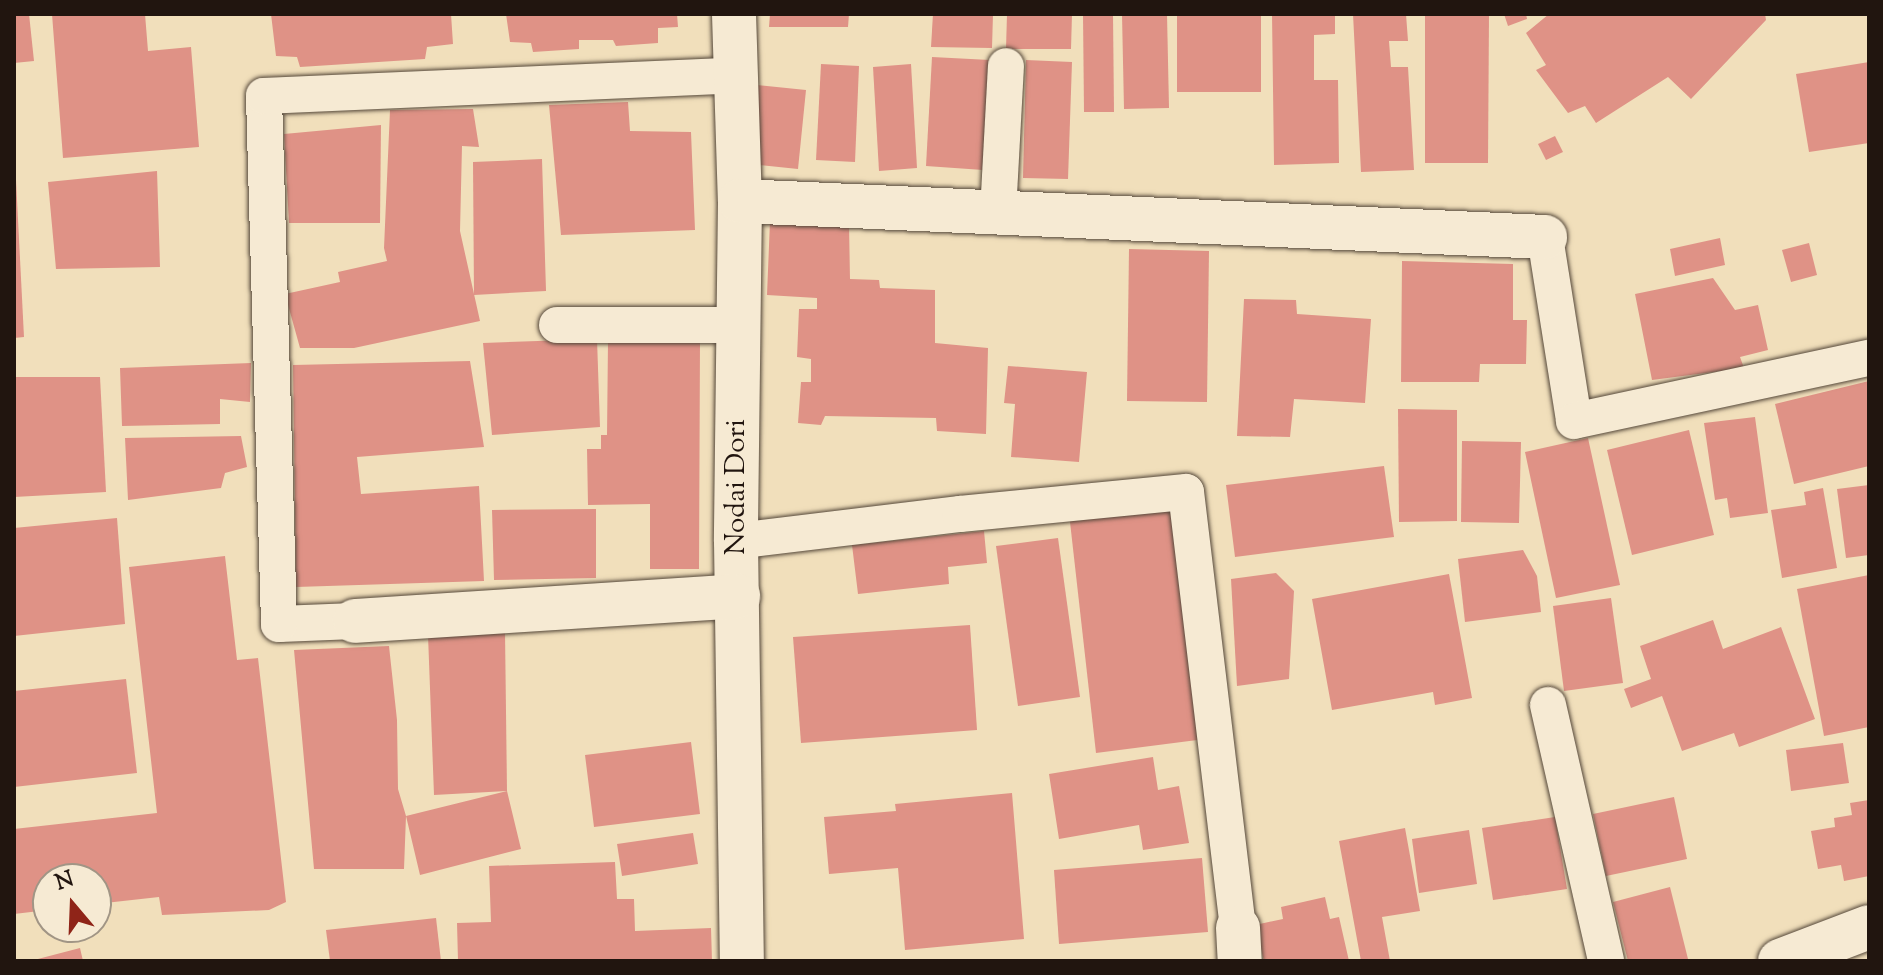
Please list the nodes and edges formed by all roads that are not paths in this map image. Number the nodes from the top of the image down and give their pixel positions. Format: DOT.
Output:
graph roads {
  1 [pos="734,14"];
  2 [pos="1006,66"];
  3 [pos="736,75"];
  4 [pos="740,201"];
  5 [pos="998,213"];
  6 [pos="1545,237"];
  7 [pos="557,325"];
  8 [pos="739,325"];
  9 [pos="1869,358"];
  10 [pos="736,541"];
  11 [pos="738,596"];
  12 [pos="355,621"];
  13 [pos="1548,705"];
  14 [pos="1869,927"];
  15 [pos="1239,945"];
  16 [pos="742,961"];
  17 [pos="1606,961"];
  18 [pos="1780,961"];
  1 -- 3 [label="street, Nodai Dori"];
  2 -- 5 [label="lane"];
  3 -- 4 [label="street, Nodai Dori"];
  3 -- 12 [label="lane"];
  4 -- 5 [label="street"];
  4 -- 8 [label="street, Nodai Dori"];
  5 -- 6 [label="street"];
  6 -- 9 [label="lane"];
  7 -- 8 [label="lane"];
  8 -- 10 [label="street, Nodai Dori"];
  10 -- 11 [label="street, Nodai Dori"];
  10 -- 15 [label="lane"];
  11 -- 12 [label="street"];
  11 -- 16 [label="street, Nodai Dori"];
  13 -- 17 [label="lane"];
  14 -- 18 [label="street"];
}
